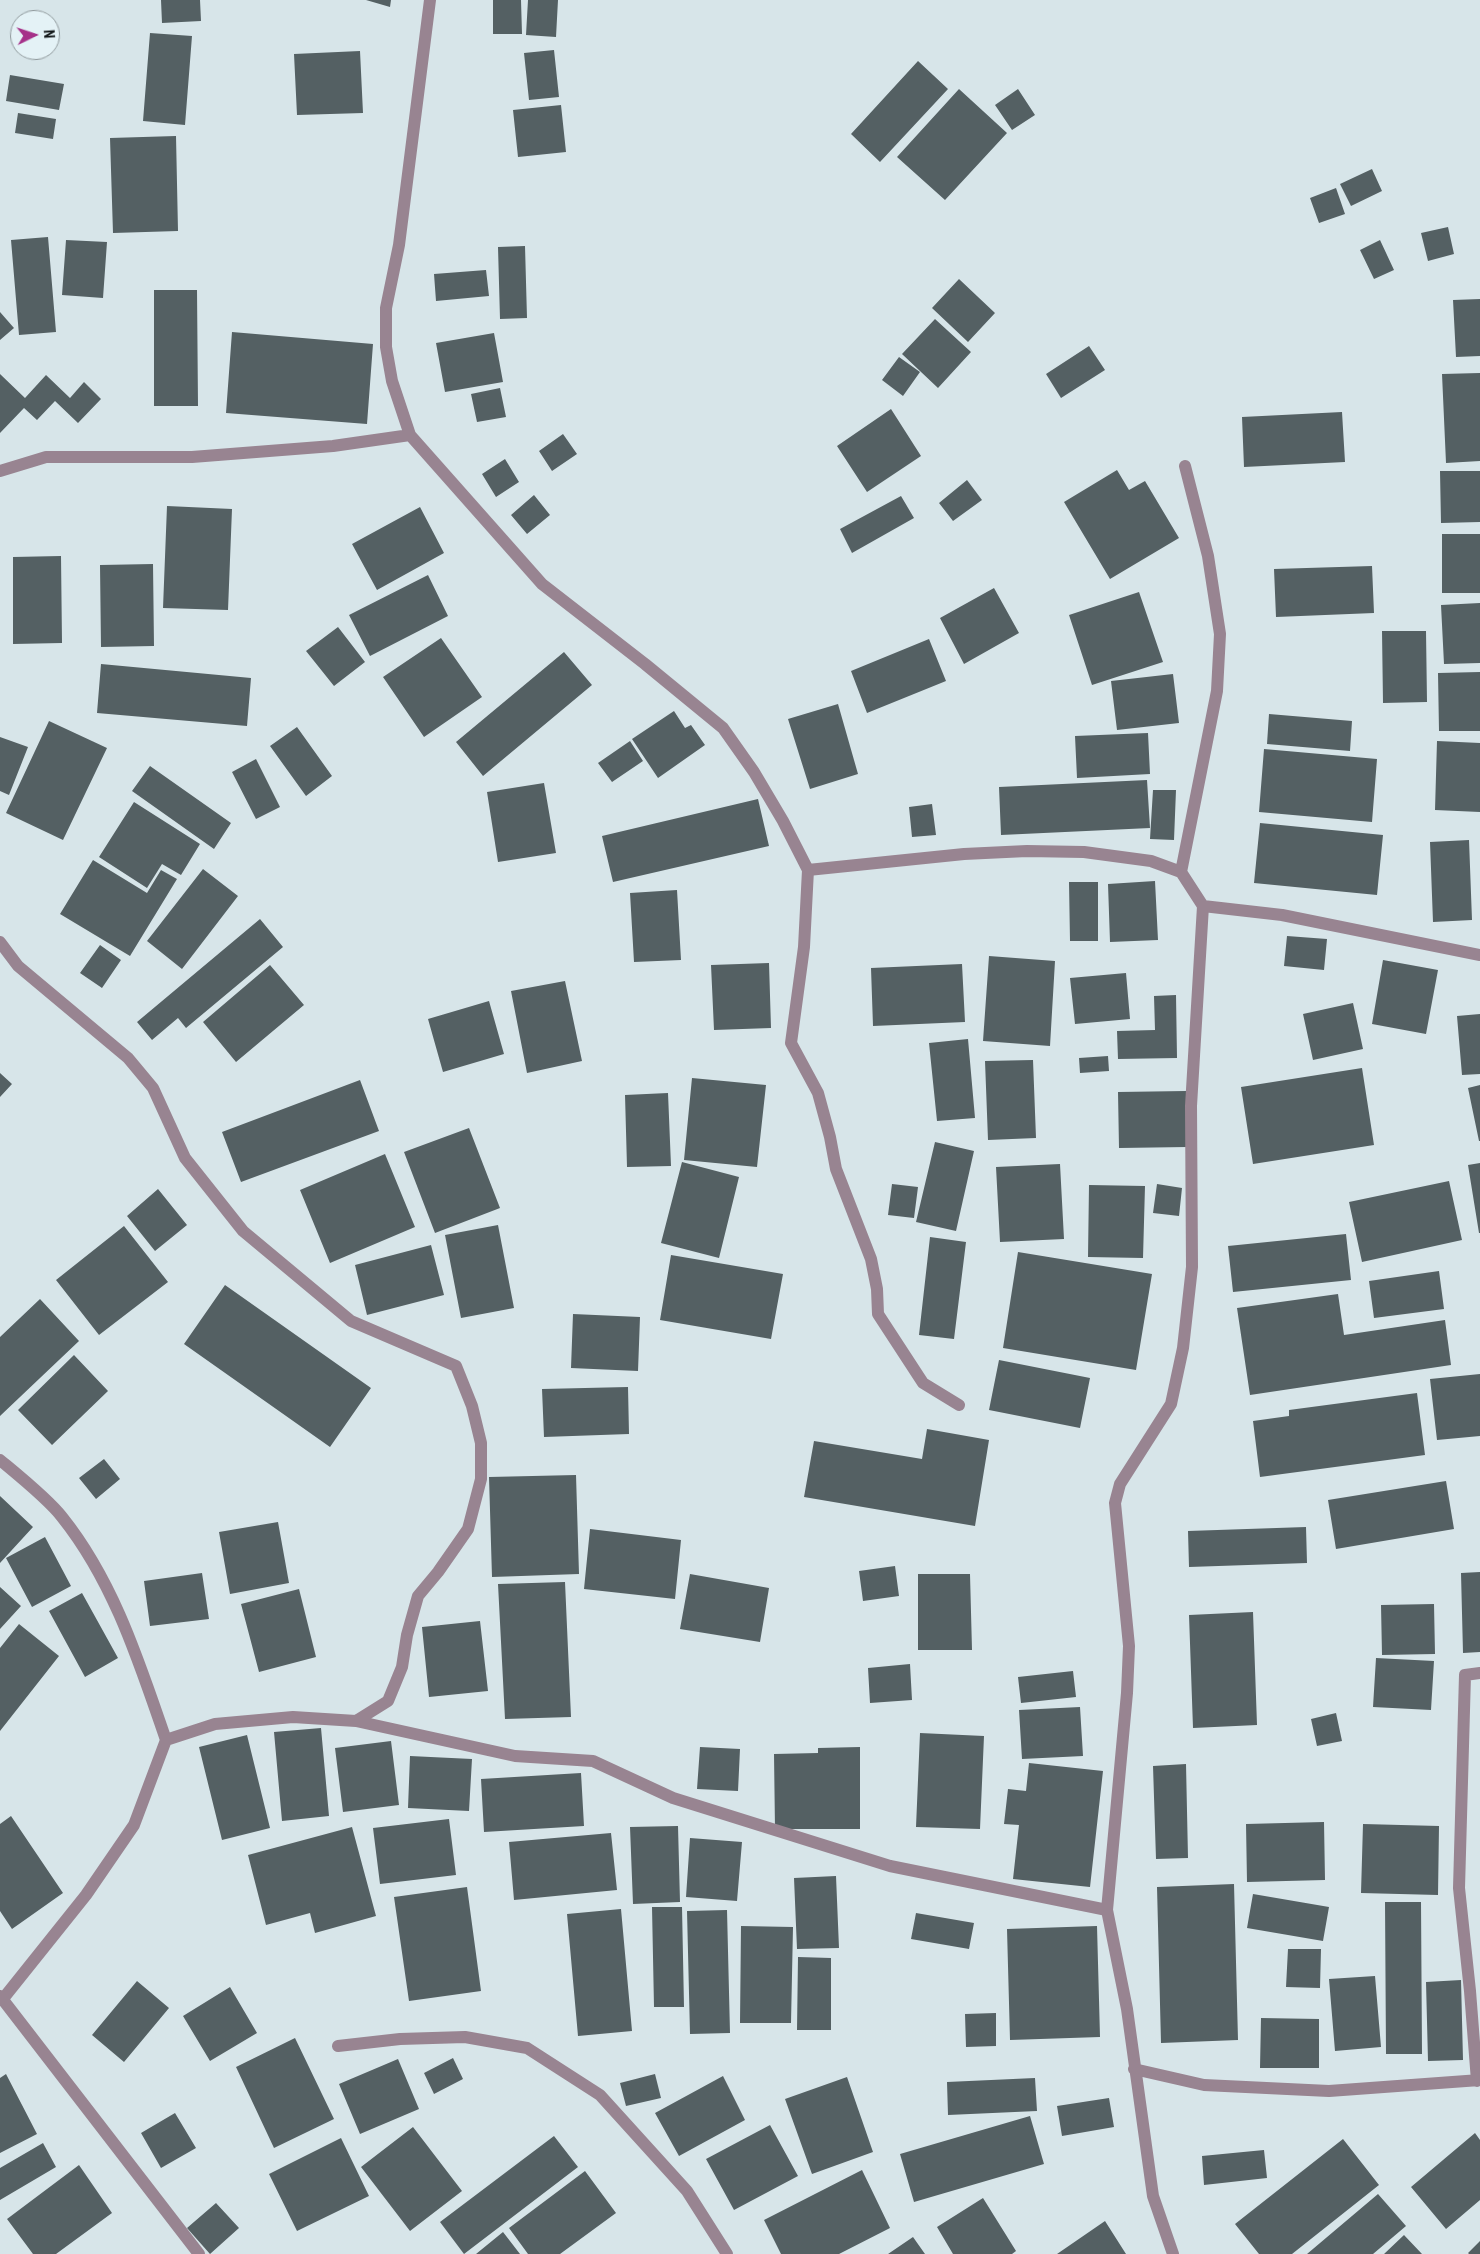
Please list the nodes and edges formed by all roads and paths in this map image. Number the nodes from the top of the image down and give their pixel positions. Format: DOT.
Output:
graph roads {
  1 [pos="430,0"];
  2 [pos="410,435"];
  3 [pos="1184,466"];
  4 [pos="0,472"];
  5 [pos="808,870"];
  6 [pos="1180,872"];
  7 [pos="1203,906"];
  8 [pos="0,942"];
  9 [pos="1480,955"];
  10 [pos="959,1405"];
  11 [pos="0,1460"];
  12 [pos="1480,1673"];
  13 [pos="356,1721"];
  14 [pos="166,1740"];
  15 [pos="1107,1910"];
  16 [pos="1,1998"];
  17 [pos="338,2046"];
  18 [pos="1134,2069"];
  19 [pos="1478,2081"];
  20 [pos="199,2254"];
  21 [pos="727,2254"];
  22 [pos="1173,2254"];
  1 -- 2 [label="street"];
  2 -- 4 [label="street"];
  2 -- 5 [label="street"];
  3 -- 6 [label="street"];
  5 -- 6 [label="street"];
  5 -- 10 [label="street"];
  6 -- 7 [label="street"];
  7 -- 9 [label="street"];
  7 -- 15 [label="street"];
  8 -- 13 [label="street"];
  11 -- 14 [label="street"];
  12 -- 19 [label="street"];
  13 -- 14 [label="street"];
  13 -- 15 [label="street"];
  14 -- 16 [label="street"];
  15 -- 18 [label="street"];
  16 -- 20 [label="street"];
  17 -- 21 [label="street"];
  18 -- 19 [label="street"];
  18 -- 22 [label="street"];
}
